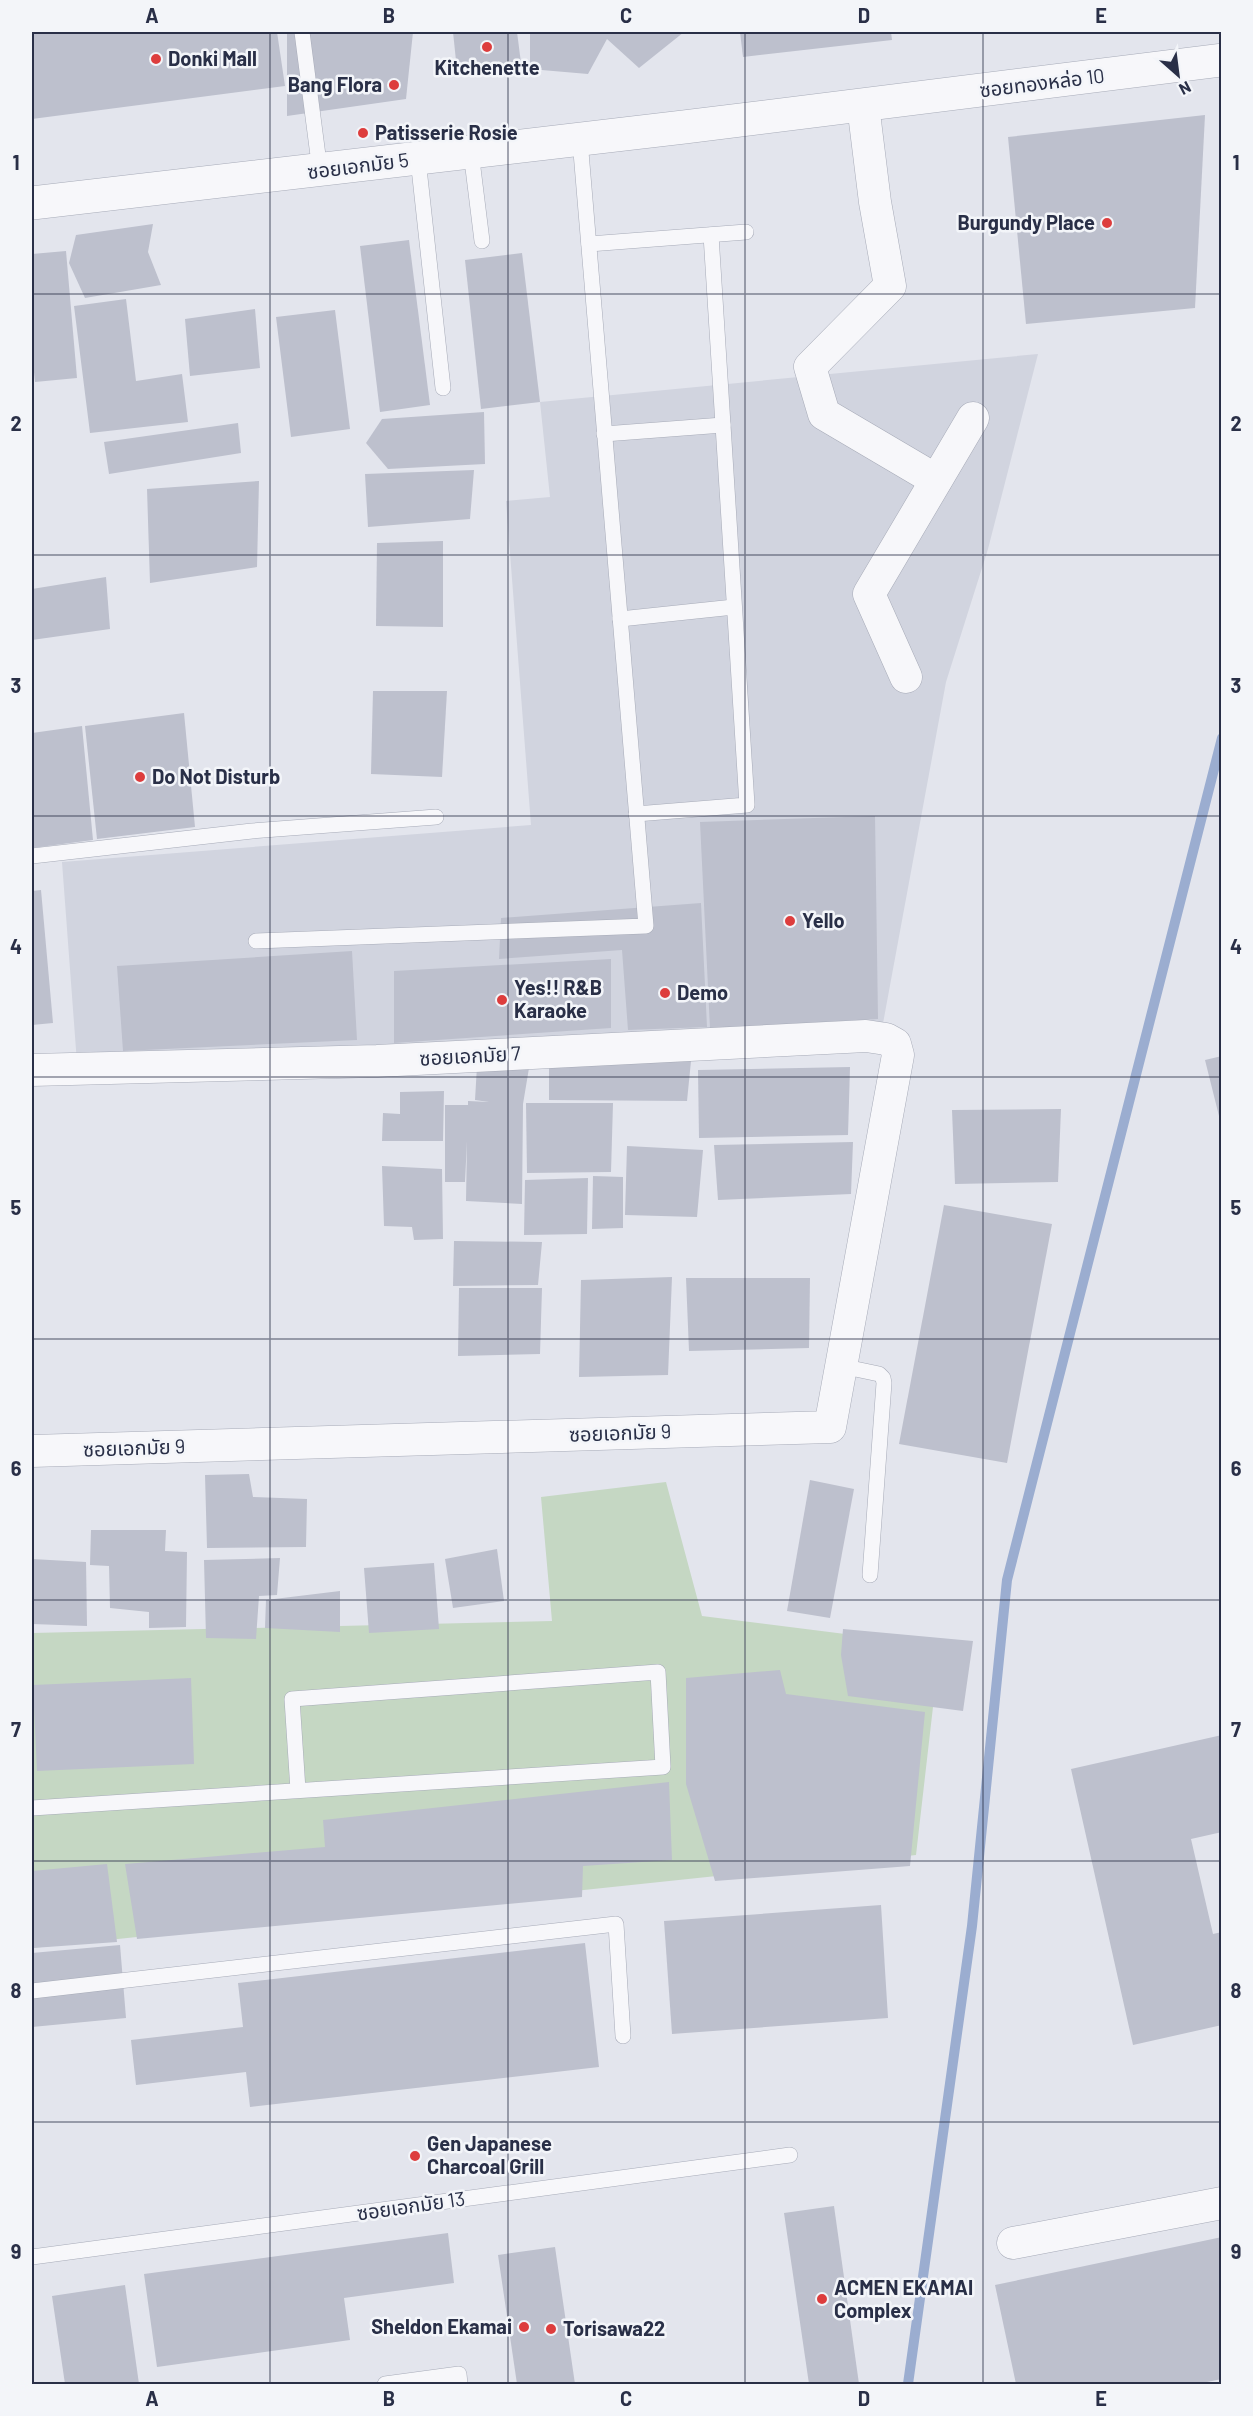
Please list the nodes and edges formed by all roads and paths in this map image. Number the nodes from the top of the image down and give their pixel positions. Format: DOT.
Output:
graph roads {
  1 [pos="302,32"];
  2 [pos="1221,60"];
  3 [pos="863,105"];
  4 [pos="580,140"];
  5 [pos="471,152"];
  6 [pos="418,159"];
  7 [pos="320,171"];
  8 [pos="32,203"];
  9 [pos="746,232"];
  10 [pos="711,234"];
  11 [pos="482,241"];
  12 [pos="589,244"];
  13 [pos="443,388"];
  14 [pos="973,418"];
  15 [pos="723,425"];
  16 [pos="604,434"];
  17 [pos="936,480"];
  18 [pos="734,607"];
  19 [pos="620,619"];
  20 [pos="906,677"];
  21 [pos="636,814"];
  22 [pos="436,817"];
  23 [pos="32,856"];
  24 [pos="256,940"];
  25 [pos="898,1055"];
  26 [pos="32,1070"];
  27 [pos="841,1366"];
  28 [pos="32,1451"];
  29 [pos="870,1575"];
  30 [pos="298,1790"];
  31 [pos="32,1808"];
  32 [pos="32,1991"];
  33 [pos="623,2036"];
  34 [pos="790,2155"];
  35 [pos="1221,2203"];
  36 [pos="1013,2243"];
  37 [pos="32,2258"];
  38 [pos="385,2385"];
  39 [pos="460,2385"];
  1 -- 7 [label="lane"];
  2 -- 3 [label="street, ซอยทองหล่อ 10"];
  3 -- 4 [label="street, ซอยเอกมัย 5"];
  3 -- 17 [label="street"];
  4 -- 5 [label="street, ซอยเอกมัย 5"];
  4 -- 12 [label="lane"];
  5 -- 6 [label="street, ซอยเอกมัย 5"];
  5 -- 11 [label="lane"];
  6 -- 7 [label="street, ซอยเอกมัย 5"];
  6 -- 13 [label="lane"];
  7 -- 8 [label="street, ซอยเอกมัย 5"];
  9 -- 10 [label="lane"];
  10 -- 12 [label="lane"];
  10 -- 15 [label="lane"];
  12 -- 16 [label="lane"];
  14 -- 17 [label="street"];
  15 -- 16 [label="lane"];
  15 -- 18 [label="lane"];
  16 -- 19 [label="lane"];
  17 -- 20 [label="street"];
  18 -- 19 [label="lane"];
  18 -- 21 [label="lane"];
  19 -- 21 [label="lane"];
  21 -- 24 [label="lane"];
  22 -- 23 [label="lane"];
  25 -- 26 [label="street, ซอยเอกมัย 7"];
  25 -- 27 [label="street, ซอยเอกมัย 9"];
  27 -- 28 [label="street, ซอยเอกมัย 9"];
  27 -- 29 [label="lane"];
  30 -- 30 [label="lane"];
  30 -- 31 [label="lane"];
  32 -- 33 [label="lane"];
  34 -- 37 [label="lane, ซอยเอกมัย 13"];
  35 -- 36 [label="street"];
  38 -- 39 [label="lane"];
}
